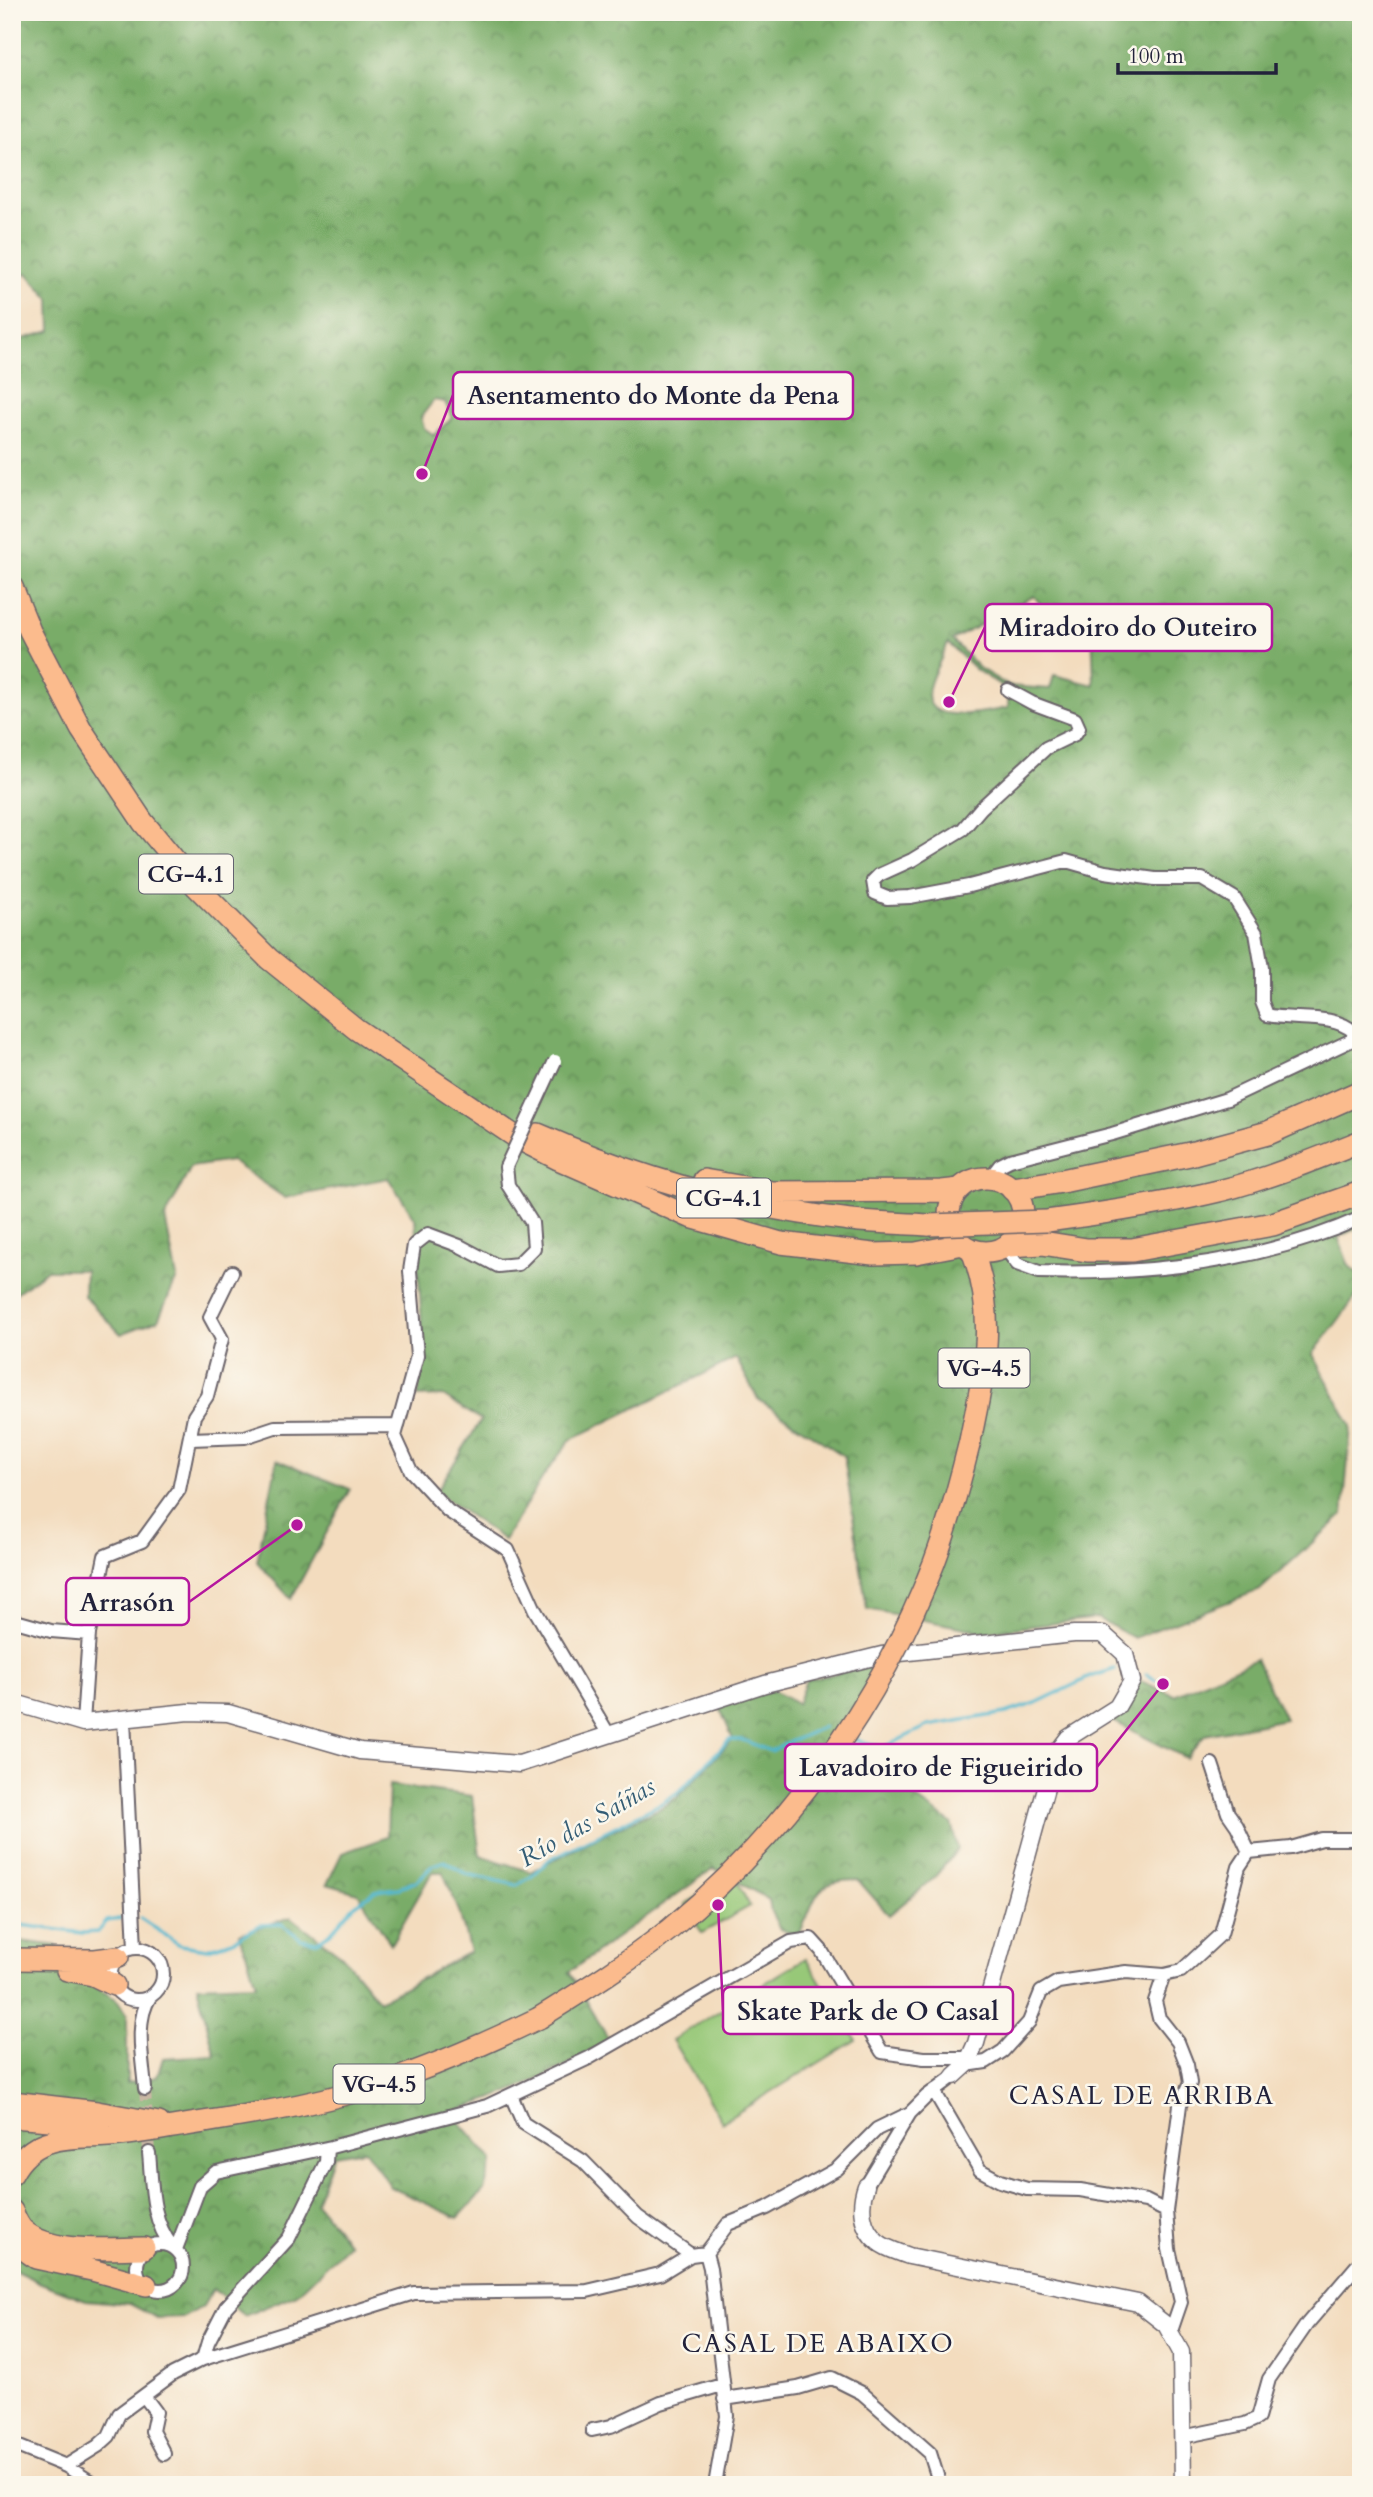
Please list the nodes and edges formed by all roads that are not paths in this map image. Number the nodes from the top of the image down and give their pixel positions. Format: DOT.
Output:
graph roads {
  1 [pos="12,587"];
  2 [pos="1008,690"];
  3 [pos="555,1061"];
  4 [pos="445,1088"];
  5 [pos="1361,1093"];
  6 [pos="528,1129"];
  7 [pos="1361,1141"];
  8 [pos="990,1178"];
  9 [pos="960,1189"];
  10 [pos="1013,1189"];
  11 [pos="1361,1193"];
  12 [pos="1361,1218"];
  13 [pos="967,1247"];
  14 [pos="1003,1248"];
  15 [pos="232,1272"];
  16 [pos="985,1294"];
  17 [pos="398,1426"];
  18 [pos="191,1439"];
  19 [pos="12,1620"];
  20 [pos="89,1634"];
  21 [pos="12,1702"];
  22 [pos="124,1719"];
  23 [pos="83,1723"];
  24 [pos="609,1735"];
  25 [pos="1212,1765"];
  26 [pos="1361,1839"];
  27 [pos="1249,1852"];
  28 [pos="126,1952"];
  29 [pos="12,1959"];
  30 [pos="12,1969"];
  31 [pos="1164,1975"];
  32 [pos="120,1991"];
  33 [pos="149,1997"];
  34 [pos="142,2035"];
  35 [pos="963,2066"];
  36 [pos="145,2089"];
  37 [pos="934,2091"];
  38 [pos="511,2095"];
  39 [pos="12,2102"];
  40 [pos="910,2113"];
  41 [pos="12,2117"];
  42 [pos="211,2121"];
  43 [pos="159,2123"];
  44 [pos="327,2148"];
  45 [pos="149,2153"];
  46 [pos="12,2174"];
  47 [pos="866,2186"];
  48 [pos="155,2209"];
  49 [pos="12,2211"];
  50 [pos="1166,2211"];
  51 [pos="12,2241"];
  52 [pos="145,2248"];
  53 [pos="174,2248"];
  54 [pos="706,2253"];
  55 [pos="691,2255"];
  56 [pos="1361,2261"];
  57 [pos="146,2285"];
  58 [pos="1170,2334"];
  59 [pos="203,2359"];
  60 [pos="722,2385"];
  61 [pos="144,2396"];
  62 [pos="724,2399"];
  63 [pos="592,2430"];
  64 [pos="1182,2437"];
  65 [pos="12,2444"];
  66 [pos="164,2454"];
  67 [pos="66,2466"];
  68 [pos="96,2485"];
  69 [pos="715,2485"];
  70 [pos="940,2485"];
  71 [pos="1183,2485"];
  1 -- 4 [label="highway, CG-4.1"];
  2 -- 8 [label="street"];
  3 -- 17 [label="street, bridge"];
  4 -- 6 [label="highway, CG-4.1"];
  4 -- 13 [label="highway"];
  5 -- 10 [label="highway"];
  6 -- 7 [label="highway, CG-4.1, bridge"];
  6 -- 9 [label="highway"];
  8 -- 9 [label="highway"];
  8 -- 10 [label="highway"];
  9 -- 13 [label="highway"];
  10 -- 14 [label="highway"];
  11 -- 14 [label="highway"];
  12 -- 14 [label="street"];
  13 -- 14 [label="highway"];
  13 -- 16 [label="highway"];
  14 -- 16 [label="highway"];
  15 -- 18 [label="street"];
  16 -- 42 [label="highway, VG-4.5, bridge"];
  17 -- 18 [label="street"];
  17 -- 24 [label="street"];
  18 -- 20 [label="street"];
  19 -- 20 [label="street"];
  20 -- 23 [label="street"];
  21 -- 23 [label="street"];
  22 -- 23 [label="street"];
  22 -- 24 [label="street"];
  22 -- 28 [label="street"];
  24 -- 35 [label="street"];
  25 -- 27 [label="street"];
  26 -- 27 [label="street"];
  27 -- 31 [label="street"];
  28 -- 29 [label="highway"];
  28 -- 32 [label="street"];
  28 -- 33 [label="street"];
  30 -- 32 [label="highway"];
  31 -- 35 [label="street"];
  31 -- 50 [label="street"];
  32 -- 33 [label="street"];
  32 -- 34 [label="street"];
  33 -- 34 [label="street"];
  34 -- 36 [label="street"];
  35 -- 37 [label="street"];
  35 -- 38 [label="street"];
  37 -- 40 [label="street"];
  37 -- 50 [label="street"];
  38 -- 44 [label="street"];
  38 -- 55 [label="street"];
  39 -- 43 [label="highway"];
  40 -- 47 [label="street"];
  40 -- 54 [label="street"];
  41 -- 43 [label="highway, VG-4.5"];
  42 -- 43 [label="highway, VG-4.5"];
  42 -- 46 [label="highway"];
  44 -- 53 [label="street"];
  44 -- 59 [label="street"];
  45 -- 48 [label="street"];
  47 -- 58 [label="street"];
  48 -- 52 [label="street"];
  48 -- 53 [label="street"];
  49 -- 52 [label="highway"];
  50 -- 58 [label="street"];
  51 -- 57 [label="highway"];
  52 -- 53 [label="street"];
  52 -- 57 [label="street"];
  53 -- 57 [label="street"];
  54 -- 55 [label="street"];
  54 -- 60 [label="street"];
  55 -- 59 [label="street"];
  56 -- 64 [label="street"];
  58 -- 64 [label="street"];
  59 -- 61 [label="street"];
  60 -- 62 [label="street"];
  60 -- 63 [label="street"];
  61 -- 66 [label="street"];
  61 -- 67 [label="street"];
  62 -- 69 [label="street"];
  62 -- 70 [label="street"];
  64 -- 71 [label="street"];
  65 -- 67 [label="street"];
  67 -- 68 [label="street"];
}
